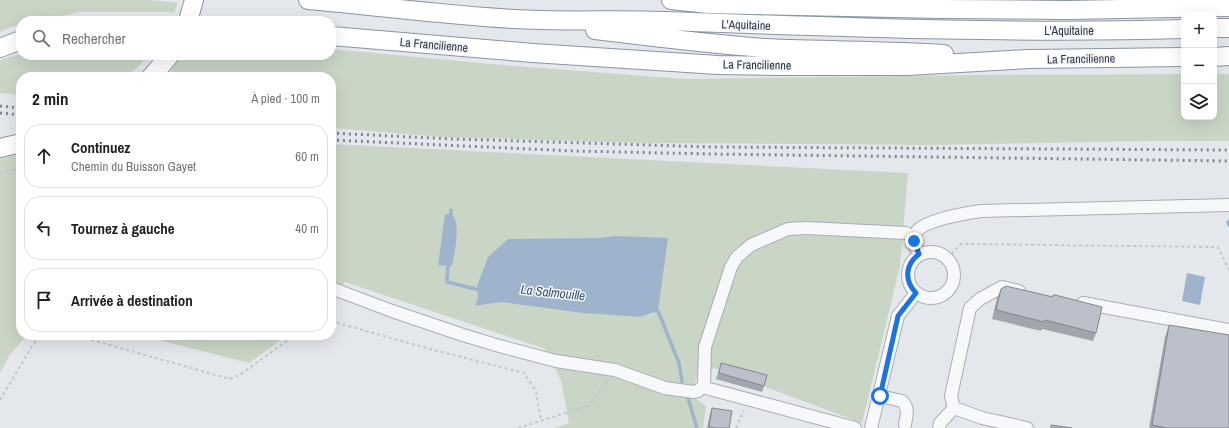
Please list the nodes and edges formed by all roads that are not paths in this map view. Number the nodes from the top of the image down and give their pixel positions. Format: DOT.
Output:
graph roads {
  1 [pos="194,0"];
  2 [pos="308,0"];
  3 [pos="671,0"];
  4 [pos="1229,7"];
  5 [pos="189,16"];
  6 [pos="515,19"];
  7 [pos="1217,28"];
  8 [pos="1229,28"];
  9 [pos="1181,29"];
  10 [pos="336,36"];
  11 [pos="16,42"];
  12 [pos="0,48"];
  13 [pos="1229,56"];
  14 [pos="1181,57"];
  15 [pos="1217,57"];
  16 [pos="166,60"];
  17 [pos="1029,60"];
  18 [pos="155,72"];
  19 [pos="16,144"];
  20 [pos="0,148"];
  21 [pos="1229,205"];
  22 [pos="906,233"];
  23 [pos="919,254"];
  24 [pos="336,290"];
  25 [pos="916,293"];
  26 [pos="1030,293"];
  27 [pos="1068,300"];
  28 [pos="1229,330"];
  29 [pos="702,387"];
  30 [pos="880,396"];
  31 [pos="954,408"];
  32 [pos="905,424"];
  33 [pos="855,428"];
  34 [pos="871,428"];
  35 [pos="939,428"];
  36 [pos="1027,428"];
  1 -- 5 [label="highway"];
  2 -- 6 [label="highway, L'Aquitaine"];
  3 -- 4 [label="highway, L'Aquitaine"];
  6 -- 9 [label="highway, L'Aquitaine"];
  6 -- 17 [label="highway"];
  7 -- 8 [label="highway"];
  10 -- 17 [label="highway, La Francilienne"];
  11 -- 12 [label="highway"];
  13 -- 15 [label="highway"];
  14 -- 17 [label="highway, La Francilienne"];
  16 -- 18 [label="highway"];
  19 -- 20 [label="highway"];
  21 -- 23 [label="street"];
  22 -- 29 [label="street"];
  23 -- 25 [label="street"];
  23 -- 25 [label="street"];
  24 -- 29 [label="street"];
  25 -- 30 [label="street"];
  26 -- 31 [label="street"];
  27 -- 28 [label="street"];
  29 -- 33 [label="street"];
  30 -- 32 [label="street"];
  30 -- 34 [label="street"];
  31 -- 35 [label="street"];
  31 -- 36 [label="street"];
}
